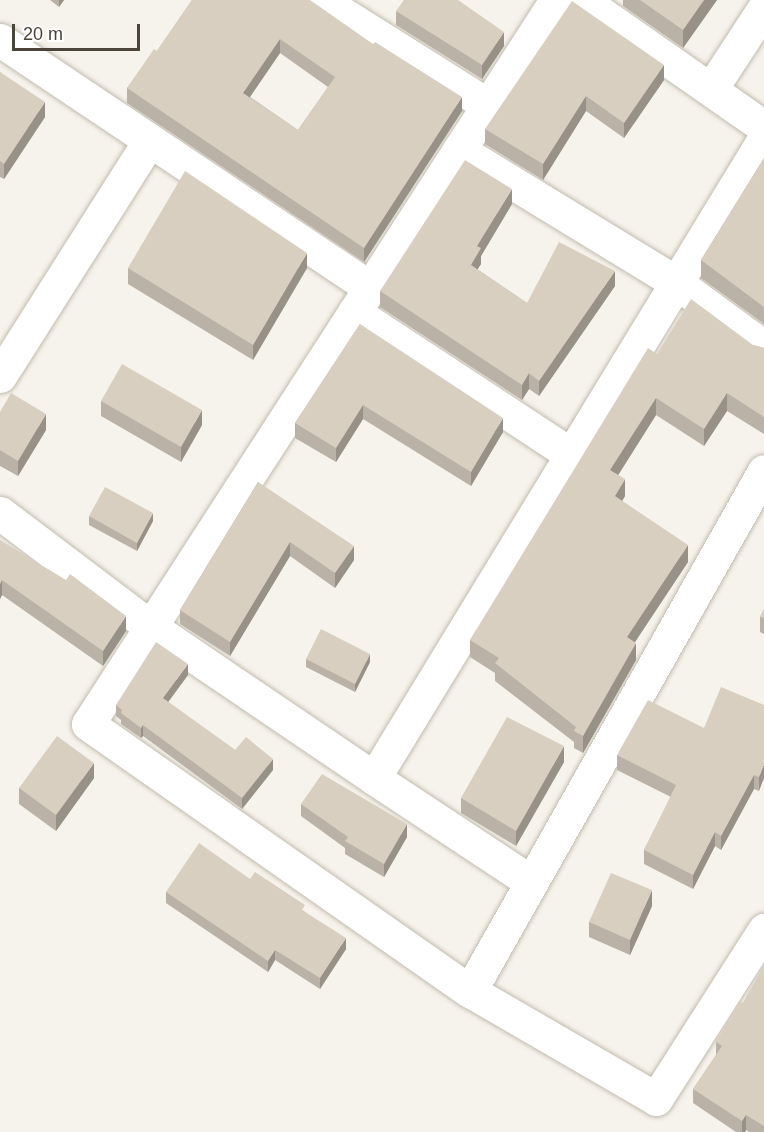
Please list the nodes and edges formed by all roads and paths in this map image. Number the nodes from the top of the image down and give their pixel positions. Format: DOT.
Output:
graph roads {
  1 [pos="321,0"];
  2 [pos="556,0"];
  3 [pos="582,0"];
  4 [pos="764,8"];
  5 [pos="0,40"];
  6 [pos="711,89"];
  7 [pos="488,105"];
  8 [pos="764,127"];
  9 [pos="764,139"];
  10 [pos="149,141"];
  11 [pos="459,150"];
  12 [pos="677,284"];
  13 [pos="362,300"];
  14 [pos="764,346"];
  15 [pos="0,376"];
  16 [pos="572,454"];
  17 [pos="764,471"];
  18 [pos="0,513"];
  19 [pos="151,627"];
  20 [pos="374,778"];
  21 [pos="531,882"];
  22 [pos="764,930"];
  23 [pos="470,991"];
  1 -- 7 [label="street"];
  2 -- 7 [label="street"];
  3 -- 6 [label="street"];
  4 -- 6 [label="street"];
  5 -- 10 [label="street"];
  6 -- 8 [label="street"];
  7 -- 11 [label="street"];
  9 -- 12 [label="street"];
  10 -- 13 [label="street"];
  10 -- 15 [label="street"];
  11 -- 12 [label="street"];
  11 -- 13 [label="street"];
  12 -- 14 [label="street"];
  12 -- 16 [label="street"];
  13 -- 16 [label="street"];
  13 -- 19 [label="street"];
  16 -- 20 [label="street"];
  17 -- 21 [label="street"];
  18 -- 19 [label="street"];
  19 -- 20 [label="street"];
  19 -- 23 [label="street"];
  20 -- 21 [label="street"];
  21 -- 23 [label="street"];
  22 -- 23 [label="street"];
}
